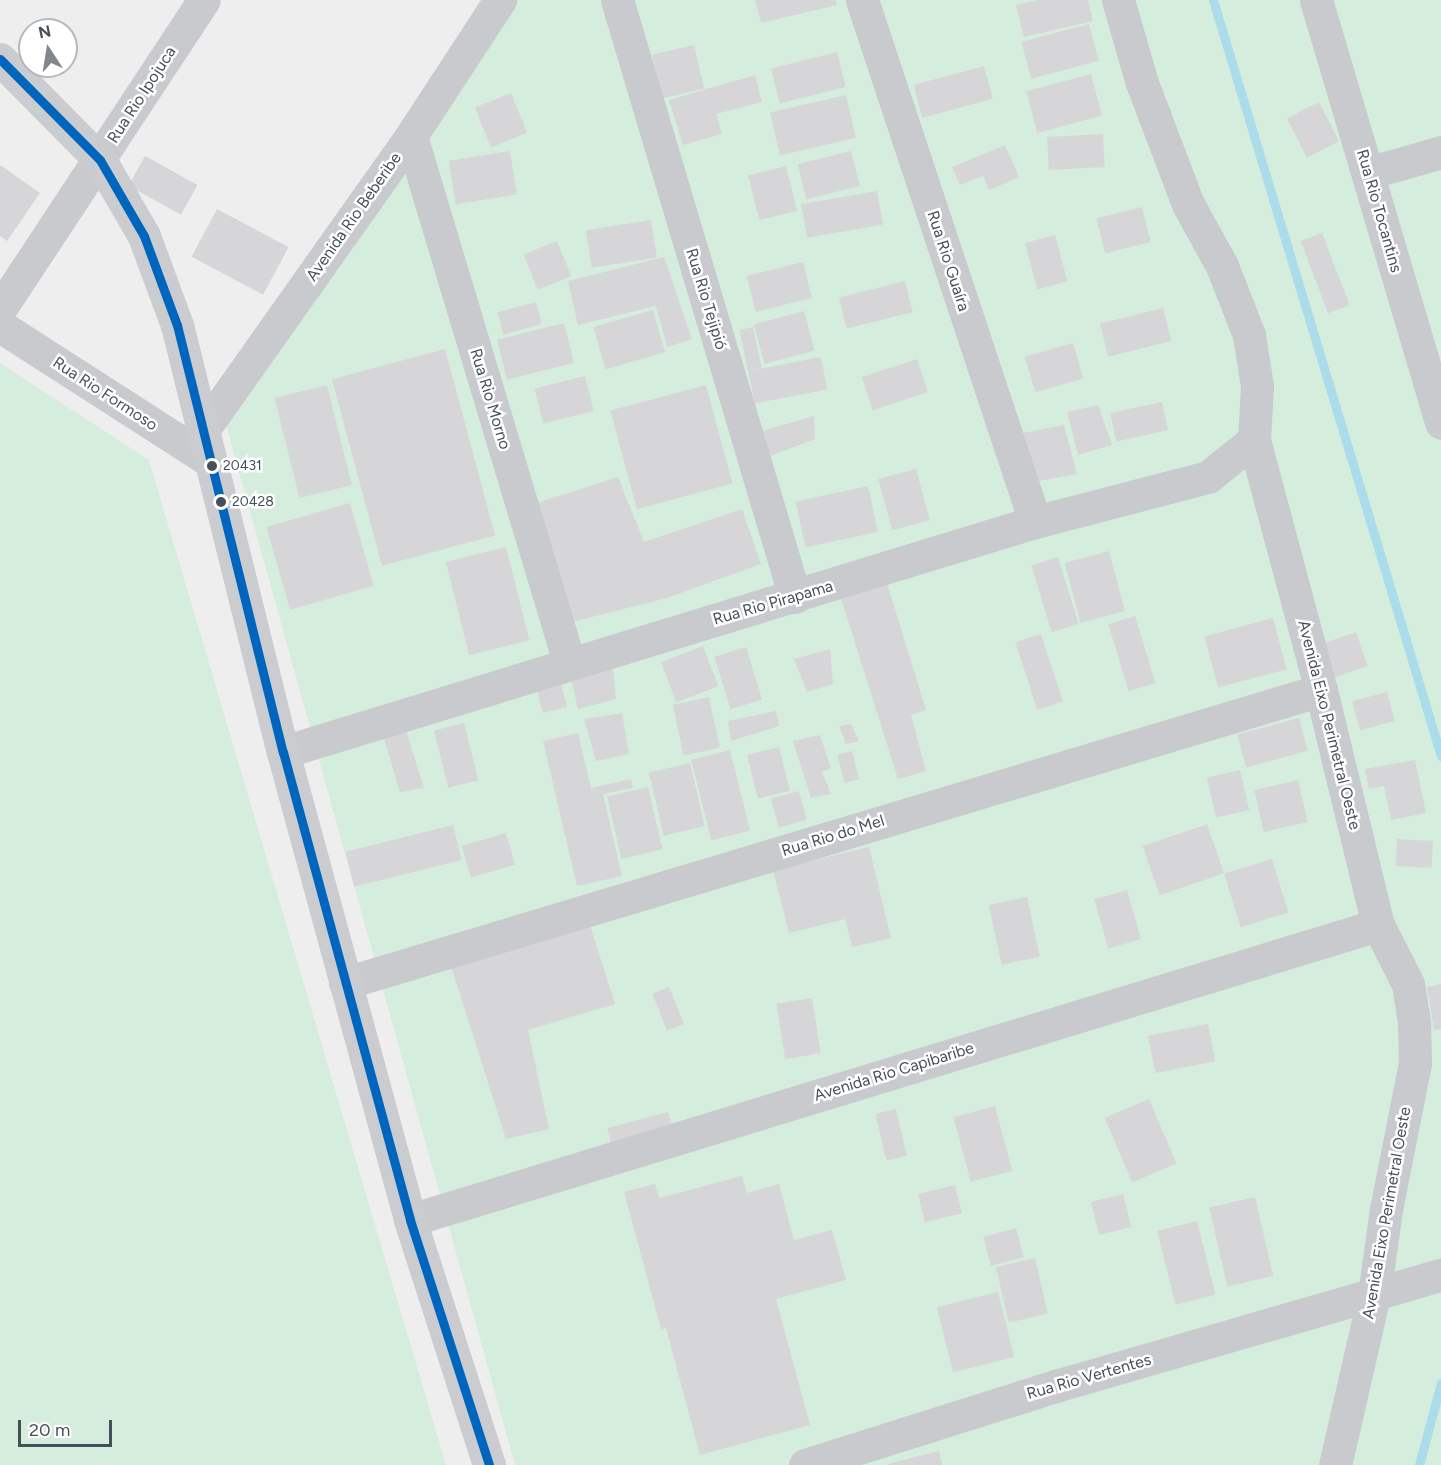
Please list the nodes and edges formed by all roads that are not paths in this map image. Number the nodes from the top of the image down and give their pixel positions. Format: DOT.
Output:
graph roads {
  1 [pos="204,0"];
  2 [pos="500,0"];
  3 [pos="617,0"];
  4 [pos="862,0"];
  5 [pos="1118,0"];
  6 [pos="1316,0"];
  7 [pos="0,58"];
  8 [pos="411,136"];
  9 [pos="1441,152"];
  10 [pos="100,160"];
  11 [pos="1368,173"];
  12 [pos="0,309"];
  13 [pos="0,326"];
  14 [pos="1439,410"];
  15 [pos="203,430"];
  16 [pos="1254,440"];
  17 [pos="210,461"];
  18 [pos="1035,522"];
  19 [pos="795,597"];
  20 [pos="569,662"];
  21 [pos="1321,690"];
  22 [pos="283,752"];
  23 [pos="1378,925"];
  24 [pos="345,983"];
  25 [pos="410,1220"];
  26 [pos="1441,1275"];
  27 [pos="1374,1295"];
  28 [pos="489,1465"];
  29 [pos="805,1465"];
  30 [pos="1335,1465"];
  1 -- 10 [label="street, Rua Rio Ipojuca"];
  2 -- 8 [label="street, Avenida Rio Beberibe"];
  3 -- 19 [label="street, Rua Rio Tejipió"];
  4 -- 18 [label="street, Rua Rio Guaíra"];
  5 -- 16 [label="street, Avenida Eixo Perimetral Oeste"];
  6 -- 11 [label="street, Rua Rio Tocantins"];
  7 -- 10 [label="street"];
  8 -- 15 [label="street, Avenida Rio Beberibe"];
  8 -- 20 [label="street, Rua Rio Morno"];
  9 -- 11 [label="street"];
  10 -- 12 [label="street, Rua Rio Ipojuca"];
  10 -- 15 [label="street"];
  11 -- 14 [label="street, Rua Rio Tocantins"];
  13 -- 17 [label="street, Rua Rio Formoso"];
  15 -- 17 [label="street"];
  16 -- 18 [label="street, Rua Rio Pirapama"];
  16 -- 21 [label="street, Avenida Eixo Perimetral Oeste"];
  17 -- 22 [label="street"];
  18 -- 19 [label="street, Rua Rio Pirapama"];
  19 -- 20 [label="street, Rua Rio Pirapama"];
  20 -- 22 [label="street, Rua Rio Pirapama"];
  21 -- 23 [label="street, Avenida Eixo Perimetral Oeste"];
  21 -- 24 [label="street, Rua Rio do Mel"];
  22 -- 24 [label="street"];
  23 -- 25 [label="street, Avenida Rio Capibaribe"];
  23 -- 27 [label="street, Avenida Eixo Perimetral Oeste"];
  24 -- 25 [label="street"];
  25 -- 28 [label="street"];
  26 -- 27 [label="street, Rua Rio Vertentes"];
  27 -- 29 [label="street, Rua Rio Vertentes"];
  27 -- 30 [label="street, Avenida Eixo Perimetral Oeste"];
}
